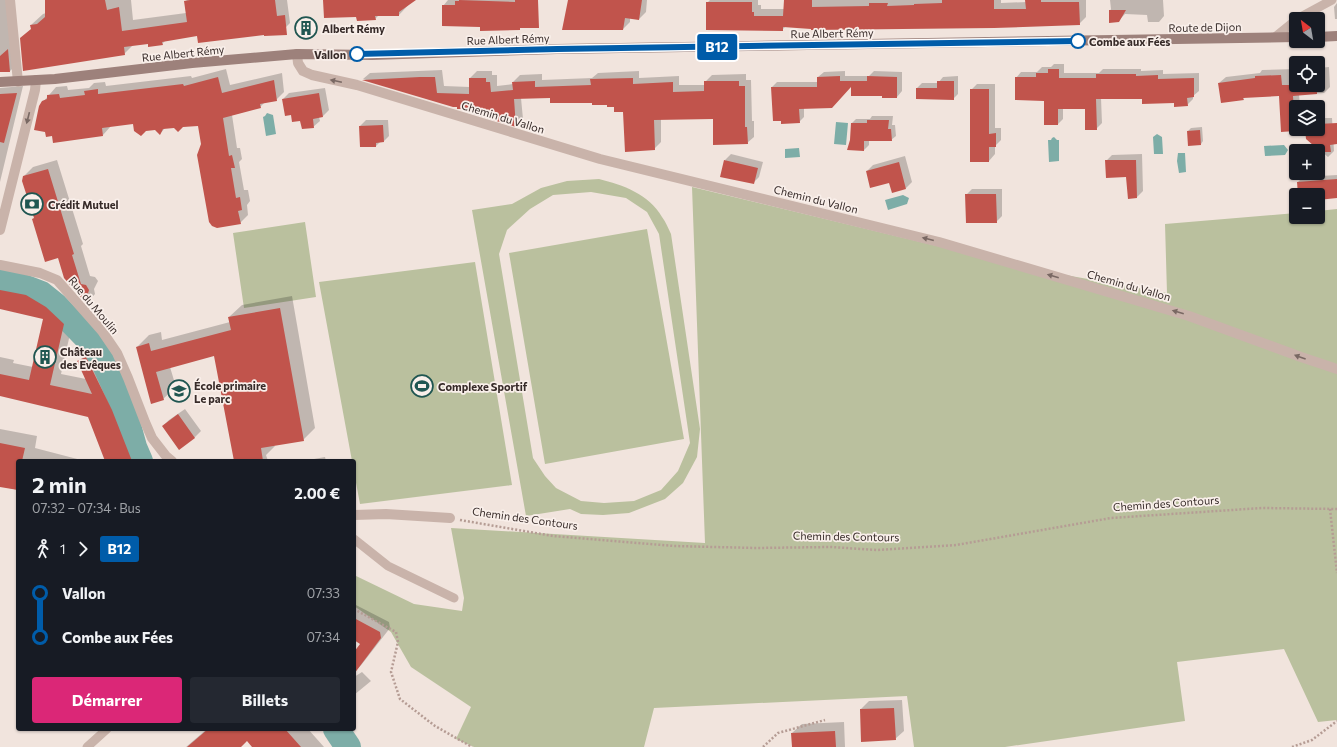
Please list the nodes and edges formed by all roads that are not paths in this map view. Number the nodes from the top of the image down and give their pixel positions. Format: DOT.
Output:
graph roads {
  1 [pos="10,0"];
  2 [pos="1332,0"];
  3 [pos="1309,12"];
  4 [pos="1289,25"];
  5 [pos="1325,36"];
  6 [pos="1337,36"];
  7 [pos="1289,37"];
  8 [pos="1275,38"];
  9 [pos="1017,42"];
  10 [pos="297,54"];
  11 [pos="36,80"];
  12 [pos="0,82"];
  13 [pos="18,82"];
  14 [pos="0,230"];
  15 [pos="0,265"];
  16 [pos="1337,369"];
  17 [pos="170,459"];
  18 [pos="356,515"];
  19 [pos="450,518"];
  20 [pos="356,541"];
  21 [pos="454,598"];
  22 [pos="105,731"];
  23 [pos="87,747"];
  1 -- 13 [label="street"];
  2 -- 3 [label="lane"];
  4 -- 8 [label="lane"];
  5 -- 6 [label="main road"];
  7 -- 8 [label="main road, Route de Dijon"];
  8 -- 9 [label="main road, Route de Dijon"];
  9 -- 10 [label="main road, Rue Albert Rémy"];
  10 -- 11 [label="main road, Rue Albert Rémy"];
  16 -- 10 [label="street, Chemin du Vallon, one-way"];
  11 -- 13 [label="main road, Rue Albert Rémy"];
  11 -- 14 [label="street, one-way"];
  12 -- 13 [label="main road, Rue Albert Rémy"];
  15 -- 17 [label="street, Rue du Moulin"];
  18 -- 19 [label="street"];
  20 -- 21 [label="lane"];
  22 -- 23 [label="lane"];
}
